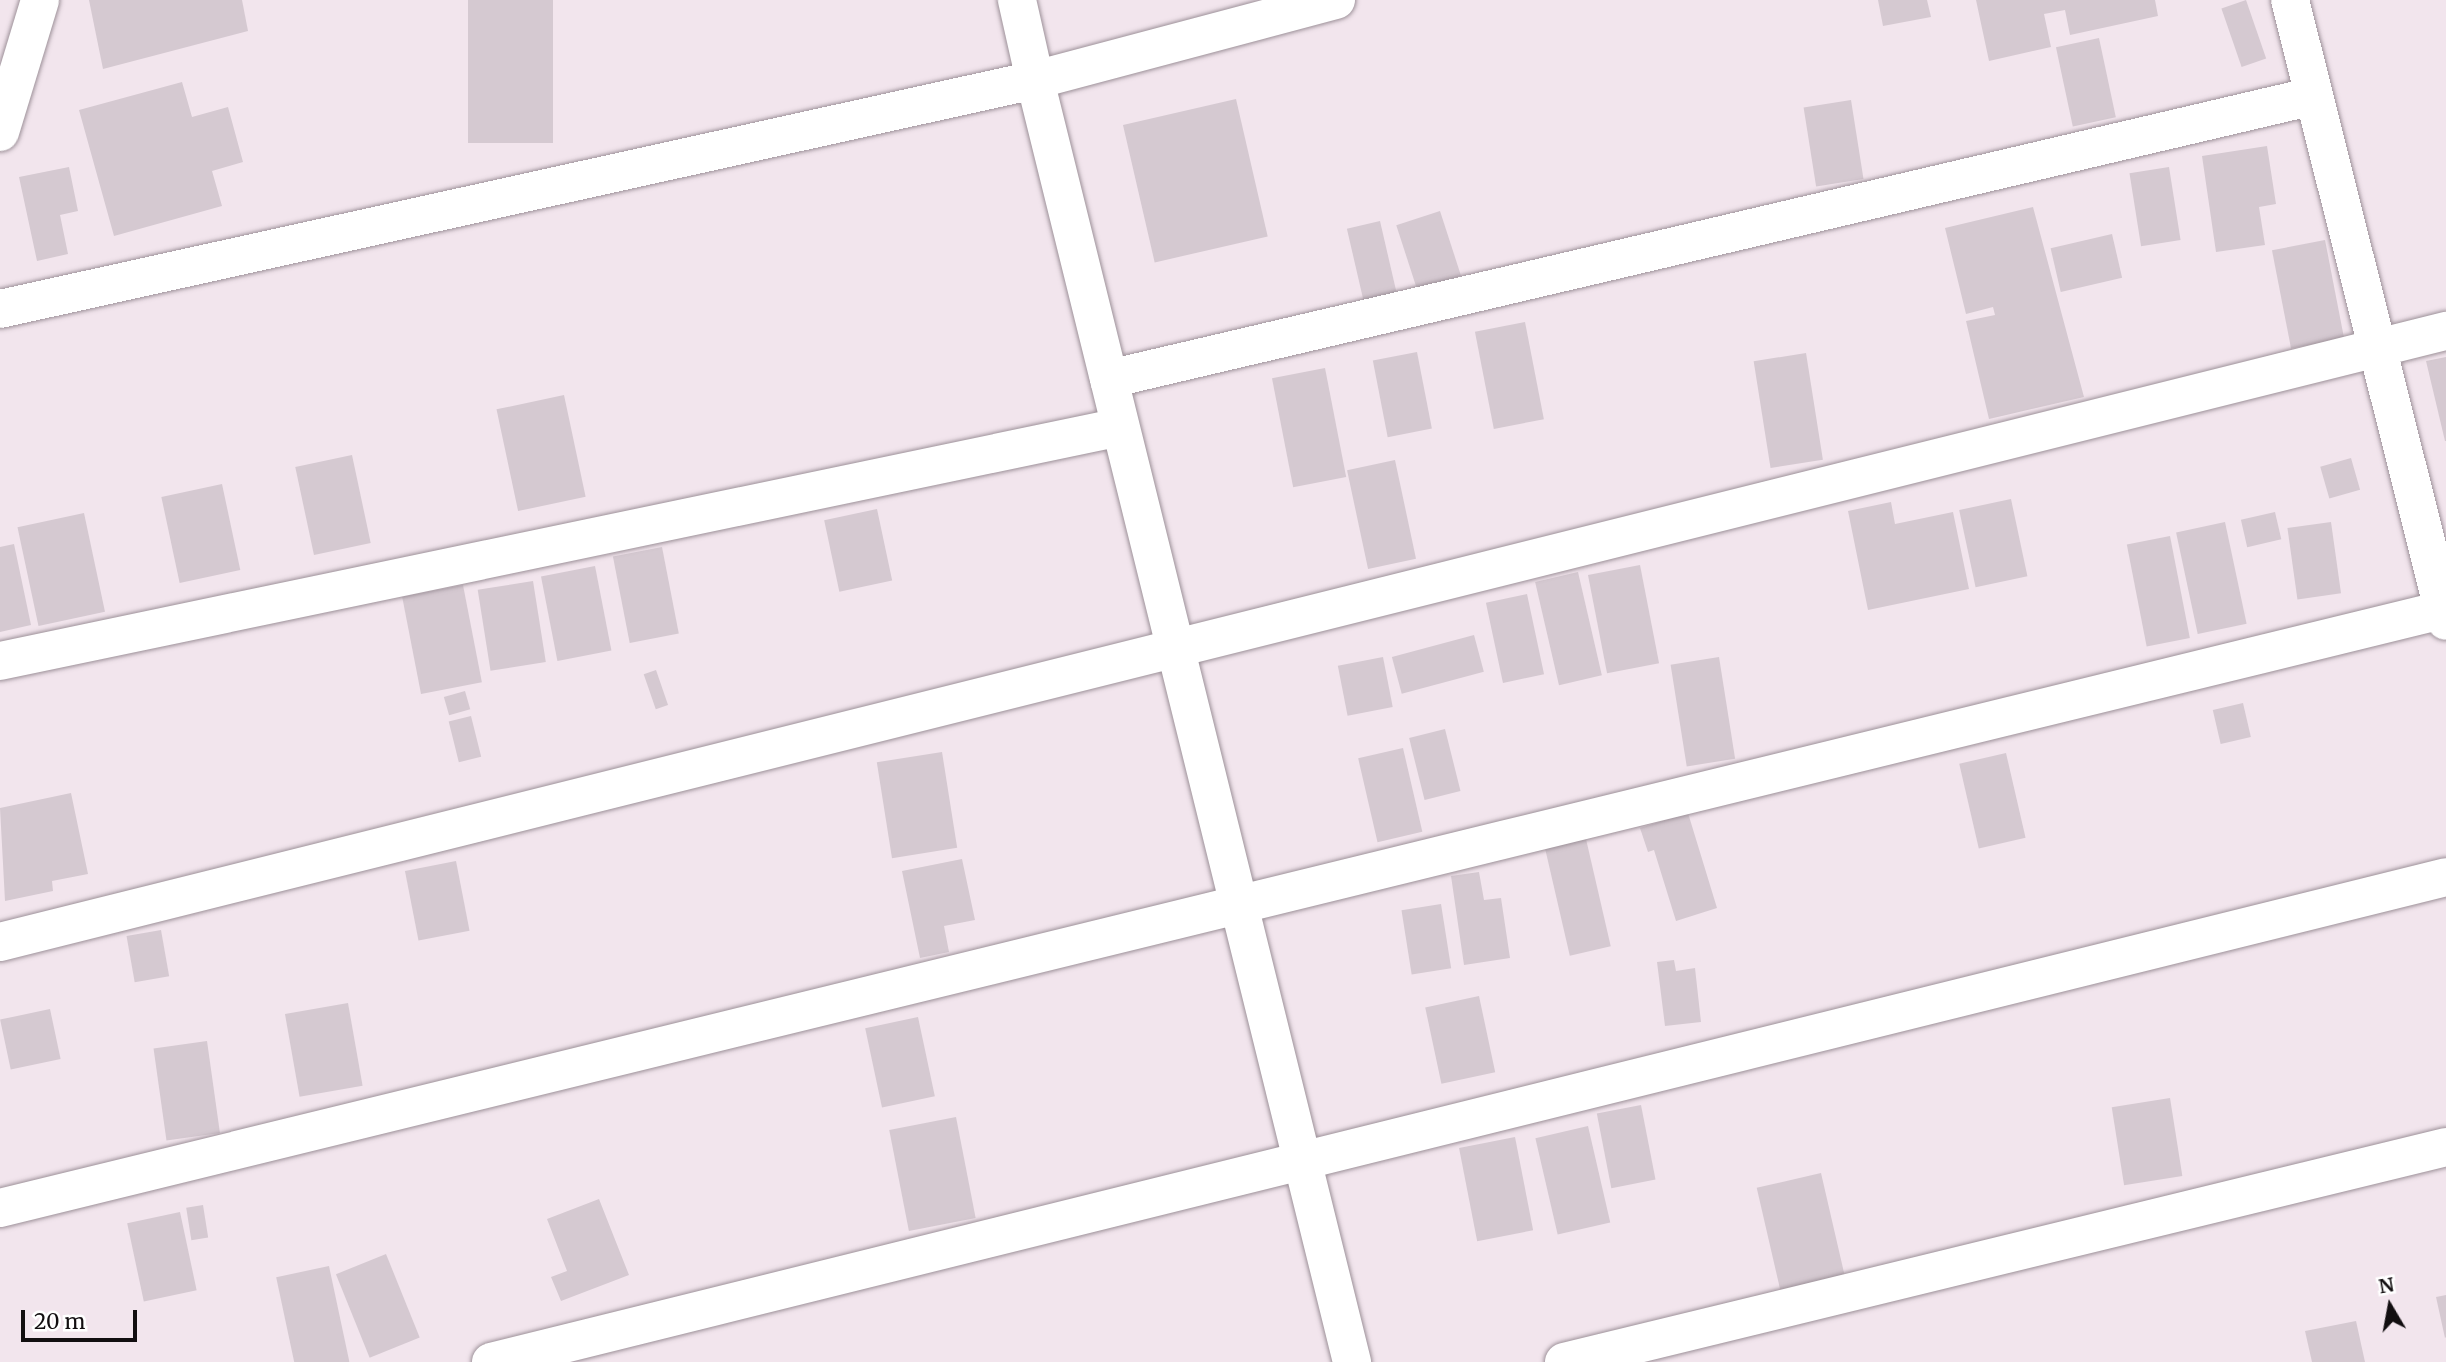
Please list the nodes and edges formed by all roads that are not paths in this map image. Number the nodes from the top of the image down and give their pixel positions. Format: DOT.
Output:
graph roads {
  1 [pos="40,0"];
  2 [pos="1017,0"];
  3 [pos="1336,0"];
  4 [pos="2290,0"];
  5 [pos="1035,80"];
  6 [pos="2314,96"];
  7 [pos="0,132"];
  8 [pos="0,309"];
  9 [pos="2446,331"];
  10 [pos="2377,348"];
  11 [pos="1109,379"];
  12 [pos="1120,427"];
  13 [pos="2445,613"];
  14 [pos="1175,648"];
  15 [pos="0,661"];
  16 [pos="2446,877"];
  17 [pos="1237,903"];
  18 [pos="0,942"];
  19 [pos="2446,1147"];
  20 [pos="1300,1161"];
  21 [pos="0,1208"];
  22 [pos="491,1362"];
  23 [pos="1352,1362"];
  24 [pos="1564,1362"];
  1 -- 7 [label="street"];
  2 -- 5 [label="street"];
  3 -- 5 [label="street"];
  4 -- 6 [label="street"];
  5 -- 8 [label="street"];
  5 -- 11 [label="street"];
  6 -- 10 [label="street"];
  6 -- 11 [label="street"];
  9 -- 10 [label="street"];
  10 -- 13 [label="street"];
  10 -- 14 [label="street"];
  11 -- 12 [label="street"];
  12 -- 14 [label="street"];
  12 -- 15 [label="street"];
  13 -- 17 [label="street"];
  14 -- 17 [label="street"];
  14 -- 18 [label="street"];
  16 -- 20 [label="street"];
  17 -- 20 [label="street"];
  17 -- 21 [label="street"];
  19 -- 24 [label="street"];
  20 -- 22 [label="street"];
  20 -- 23 [label="street"];
}
